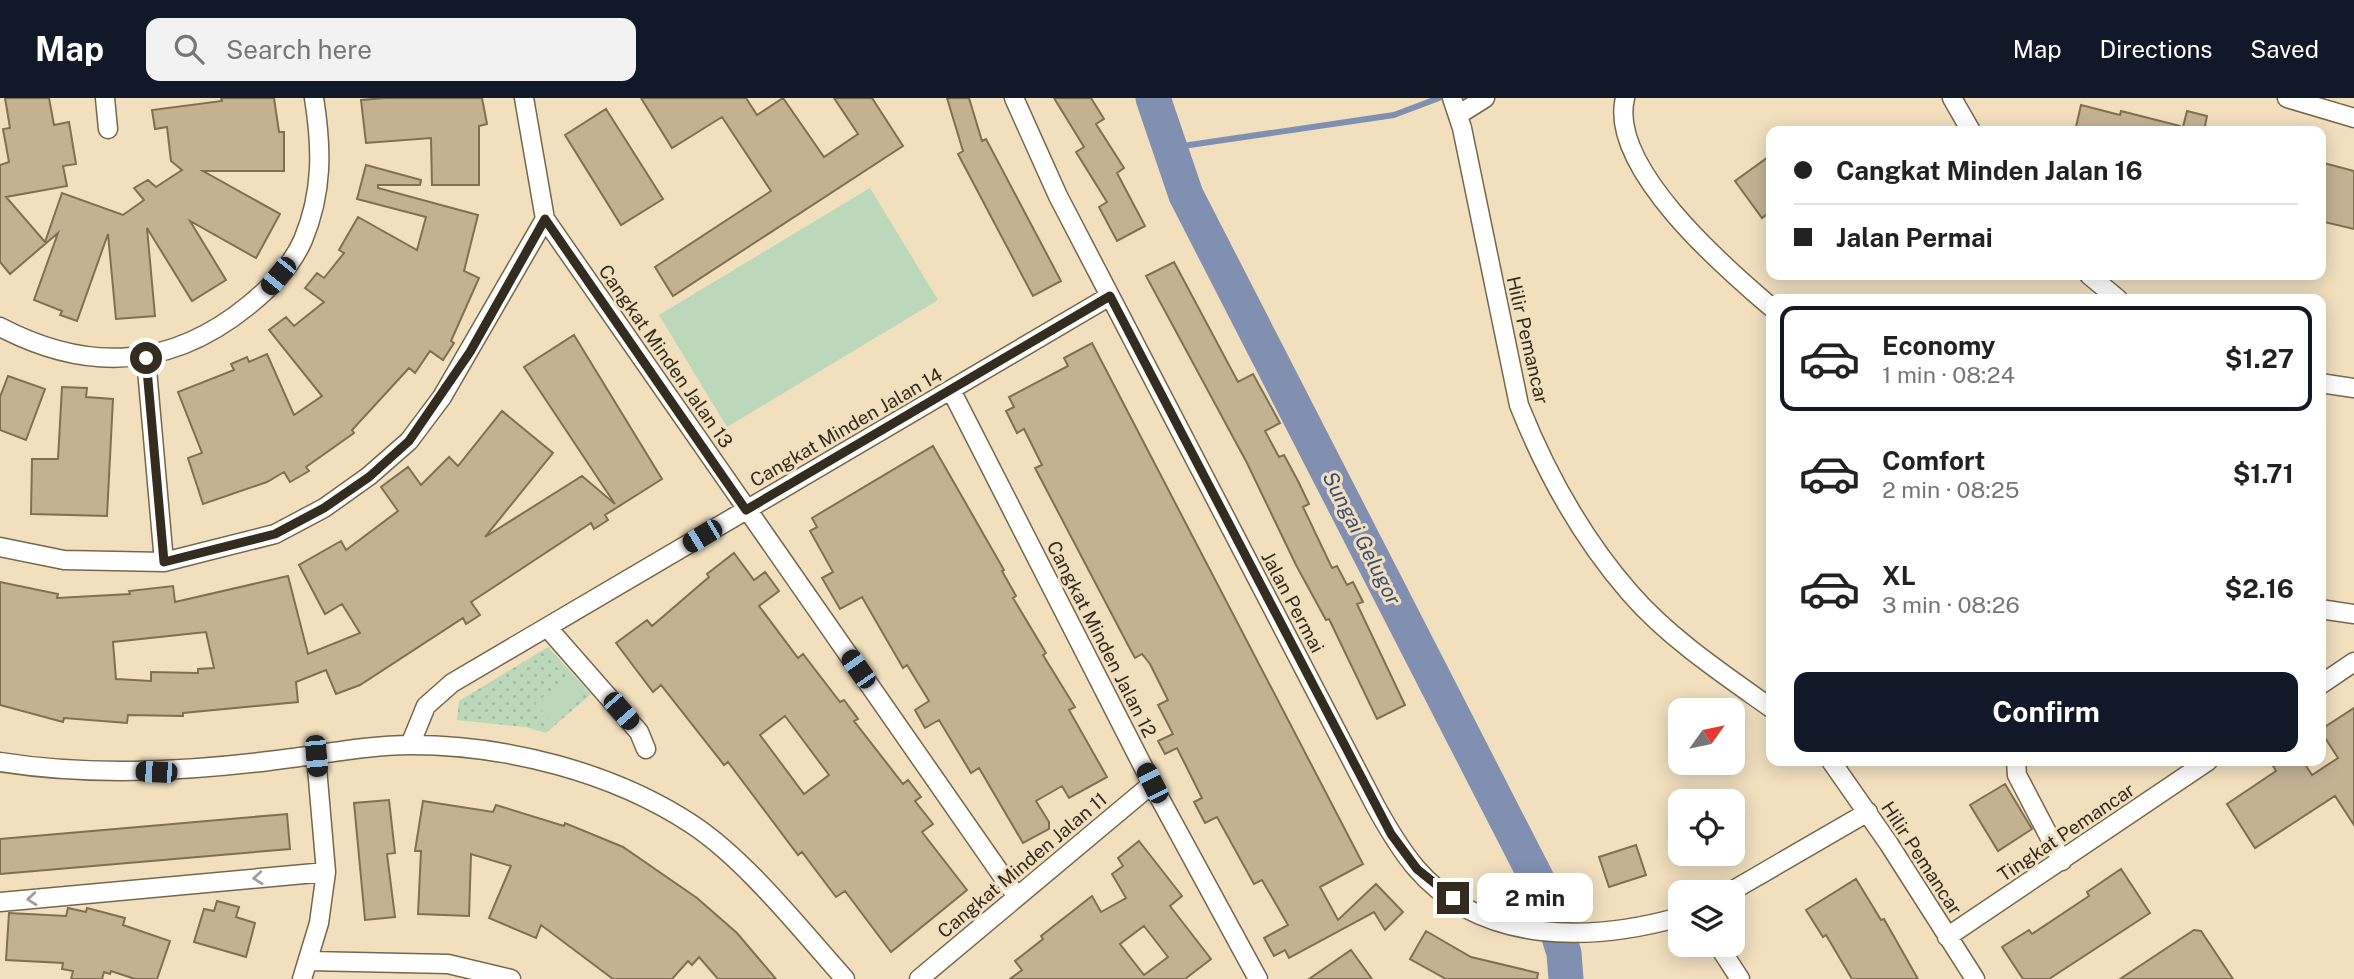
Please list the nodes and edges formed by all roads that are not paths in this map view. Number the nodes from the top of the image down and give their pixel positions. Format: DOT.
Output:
graph roads {
  1 [pos="105,98"];
  2 [pos="314,98"];
  3 [pos="524,98"];
  4 [pos="1014,98"];
  5 [pos="1485,98"];
  6 [pos="1625,98"];
  7 [pos="1952,98"];
  8 [pos="2287,98"];
  9 [pos="1454,104"];
  10 [pos="2354,118"];
  11 [pos="1968,126"];
  12 [pos="108,129"];
  13 [pos="545,219"];
  14 [pos="2095,280"];
  15 [pos="2112,294"];
  16 [pos="1110,296"];
  17 [pos="1766,303"];
  18 [pos="0,327"];
  19 [pos="146,358"];
  20 [pos="2326,384"];
  21 [pos="2354,388"];
  22 [pos="951,390"];
  23 [pos="746,510"];
  24 [pos="0,547"];
  25 [pos="164,562"];
  26 [pos="2326,610"];
  27 [pos="2354,614"];
  28 [pos="547,627"];
  29 [pos="2354,662"];
  30 [pos="2326,681"];
  31 [pos="1766,704"];
  32 [pos="411,745"];
  33 [pos="646,749"];
  34 [pos="316,756"];
  35 [pos="0,762"];
  36 [pos="1835,766"];
  37 [pos="2016,766"];
  38 [pos="2201,766"];
  39 [pos="1152,783"];
  40 [pos="1868,813"];
  41 [pos="2062,861"];
  42 [pos="326,872"];
  43 [pos="1745,883"];
  44 [pos="1017,897"];
  45 [pos="0,902"];
  46 [pos="1668,920"];
  47 [pos="1947,937"];
  48 [pos="1726,957"];
  49 [pos="309,961"];
  50 [pos="1256,978"];
  51 [pos="302,979"];
  52 [pos="512,979"];
  53 [pos="845,979"];
  54 [pos="919,979"];
  55 [pos="1740,979"];
  56 [pos="1975,979"];
  1 -- 12 [label="street"];
  2 -- 19 [label="street"];
  3 -- 13 [label="street"];
  4 -- 16 [label="street, Jalan Permai"];
  5 -- 9 [label="street"];
  6 -- 17 [label="street"];
  7 -- 11 [label="street"];
  8 -- 10 [label="street"];
  9 -- 31 [label="street, Hilir Pemancar"];
  13 -- 23 [label="street, Cangkat Minden Jalan 13"];
  13 -- 25 [label="street"];
  14 -- 15 [label="street"];
  16 -- 22 [label="street, Cangkat Minden Jalan 14"];
  16 -- 46 [label="street, Jalan Permai"];
  18 -- 19 [label="street"];
  19 -- 25 [label="street"];
  20 -- 21 [label="street"];
  22 -- 23 [label="street, Cangkat Minden Jalan 14"];
  22 -- 39 [label="street, Cangkat Minden Jalan 12"];
  23 -- 28 [label="street, Cangkat Minden Jalan 14"];
  23 -- 44 [label="street, Cangkat Minden Jalan 13"];
  24 -- 25 [label="street"];
  26 -- 27 [label="street"];
  28 -- 32 [label="street, Cangkat Minden Jalan 14"];
  28 -- 33 [label="street"];
  29 -- 30 [label="street"];
  32 -- 34 [label="street"];
  32 -- 53 [label="street"];
  34 -- 35 [label="street"];
  34 -- 42 [label="street"];
  36 -- 40 [label="street, Hilir Pemancar"];
  37 -- 41 [label="street"];
  38 -- 41 [label="street, Tingkat Pemancar"];
  39 -- 44 [label="street, Cangkat Minden Jalan 11"];
  39 -- 50 [label="street, Cangkat Minden Jalan 12"];
  40 -- 43 [label="street"];
  40 -- 47 [label="street, Hilir Pemancar"];
  41 -- 47 [label="street, Tingkat Pemancar"];
  42 -- 45 [label="street, one-way"];
  42 -- 49 [label="street"];
  44 -- 54 [label="street, Cangkat Minden Jalan 11"];
  47 -- 56 [label="street, Hilir Pemancar"];
  48 -- 55 [label="street"];
  49 -- 51 [label="street"];
  49 -- 52 [label="street"];
}
